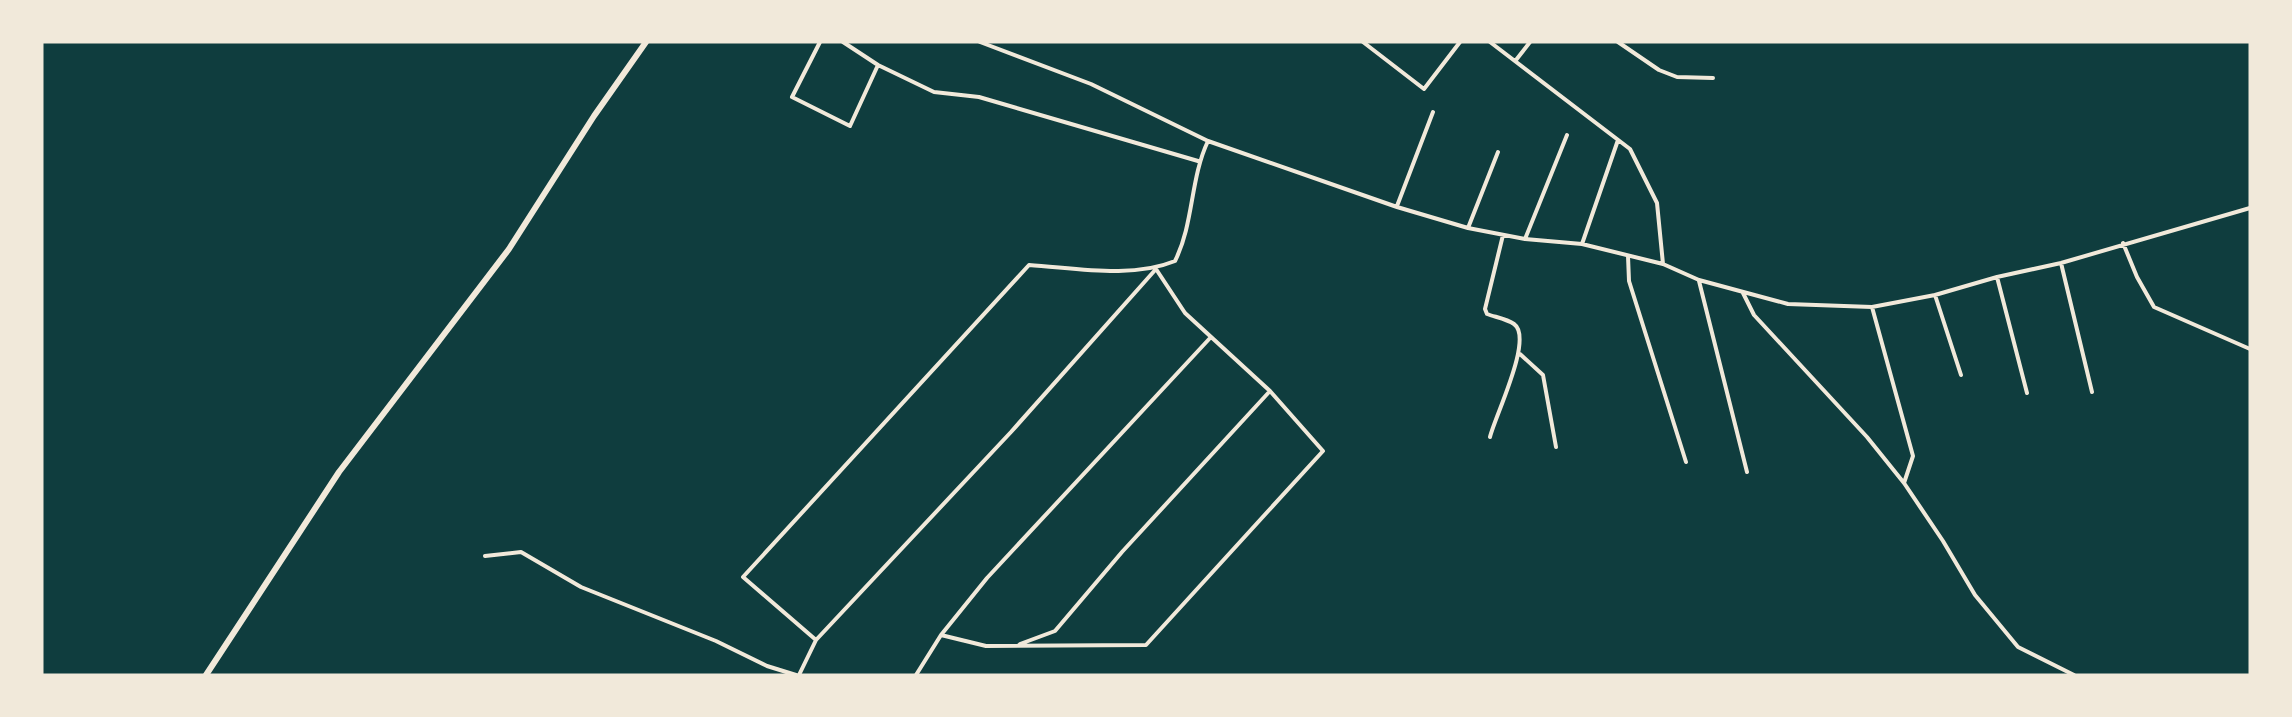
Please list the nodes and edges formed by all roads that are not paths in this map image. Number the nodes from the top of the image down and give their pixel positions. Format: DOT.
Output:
graph roads {
  1 [pos="646,42"];
  2 [pos="820,42"];
  3 [pos="843,42"];
  4 [pos="980,42"];
  5 [pos="1363,42"];
  6 [pos="1460,42"];
  7 [pos="1490,42"];
  8 [pos="1530,42"];
  9 [pos="1618,42"];
  10 [pos="1516,60"];
  11 [pos="878,65"];
  12 [pos="1713,78"];
  13 [pos="1433,112"];
  14 [pos="1567,135"];
  15 [pos="1618,140"];
  16 [pos="1208,141"];
  17 [pos="1498,152"];
  18 [pos="1198,161"];
  19 [pos="1397,207"];
  20 [pos="2250,208"];
  21 [pos="1468,228"];
  22 [pos="1503,235"];
  23 [pos="1525,239"];
  24 [pos="2123,243"];
  25 [pos="1582,244"];
  26 [pos="1628,256"];
  27 [pos="1663,264"];
  28 [pos="2061,264"];
  29 [pos="1156,269"];
  30 [pos="1997,277"];
  31 [pos="1699,280"];
  32 [pos="1742,292"];
  33 [pos="1935,295"];
  34 [pos="1872,307"];
  35 [pos="1211,337"];
  36 [pos="2250,349"];
  37 [pos="1520,354"];
  38 [pos="1962,375"];
  39 [pos="1270,391"];
  40 [pos="2092,392"];
  41 [pos="2027,393"];
  42 [pos="1490,436"];
  43 [pos="1556,447"];
  44 [pos="1686,462"];
  45 [pos="1748,472"];
  46 [pos="1904,483"];
  47 [pos="485,556"];
  48 [pos="941,635"];
  49 [pos="816,640"];
  50 [pos="1016,646"];
  51 [pos="206,675"];
  52 [pos="798,675"];
  53 [pos="916,675"];
  54 [pos="2074,675"];
  1 -- 51 [label="main road"];
  2 -- 11 [label="street"];
  3 -- 11 [label="street"];
  4 -- 16 [label="street"];
  5 -- 6 [label="street"];
  7 -- 10 [label="street"];
  8 -- 10 [label="street"];
  9 -- 12 [label="street"];
  10 -- 15 [label="street"];
  11 -- 18 [label="street"];
  13 -- 19 [label="street"];
  14 -- 23 [label="street"];
  15 -- 25 [label="street"];
  15 -- 27 [label="street"];
  16 -- 18 [label="street"];
  16 -- 19 [label="street"];
  17 -- 21 [label="street"];
  18 -- 29 [label="street"];
  19 -- 21 [label="street"];
  20 -- 24 [label="street"];
  21 -- 22 [label="street"];
  22 -- 23 [label="street"];
  22 -- 37 [label="street"];
  23 -- 25 [label="street"];
  24 -- 28 [label="street"];
  24 -- 36 [label="street"];
  25 -- 26 [label="street"];
  26 -- 27 [label="street"];
  26 -- 44 [label="street"];
  27 -- 31 [label="street"];
  28 -- 30 [label="street"];
  28 -- 40 [label="street"];
  29 -- 35 [label="street"];
  29 -- 49 [label="street"];
  29 -- 49 [label="street"];
  30 -- 33 [label="street"];
  30 -- 41 [label="street"];
  31 -- 32 [label="street"];
  31 -- 45 [label="street"];
  32 -- 34 [label="street"];
  32 -- 46 [label="street"];
  33 -- 34 [label="street"];
  33 -- 38 [label="street"];
  34 -- 46 [label="street"];
  35 -- 39 [label="street"];
  35 -- 48 [label="street"];
  37 -- 42 [label="street"];
  37 -- 43 [label="street"];
  39 -- 50 [label="street"];
  39 -- 50 [label="street"];
  46 -- 54 [label="street"];
  47 -- 52 [label="street"];
  48 -- 50 [label="street"];
  48 -- 53 [label="street"];
  49 -- 52 [label="street"];
}
